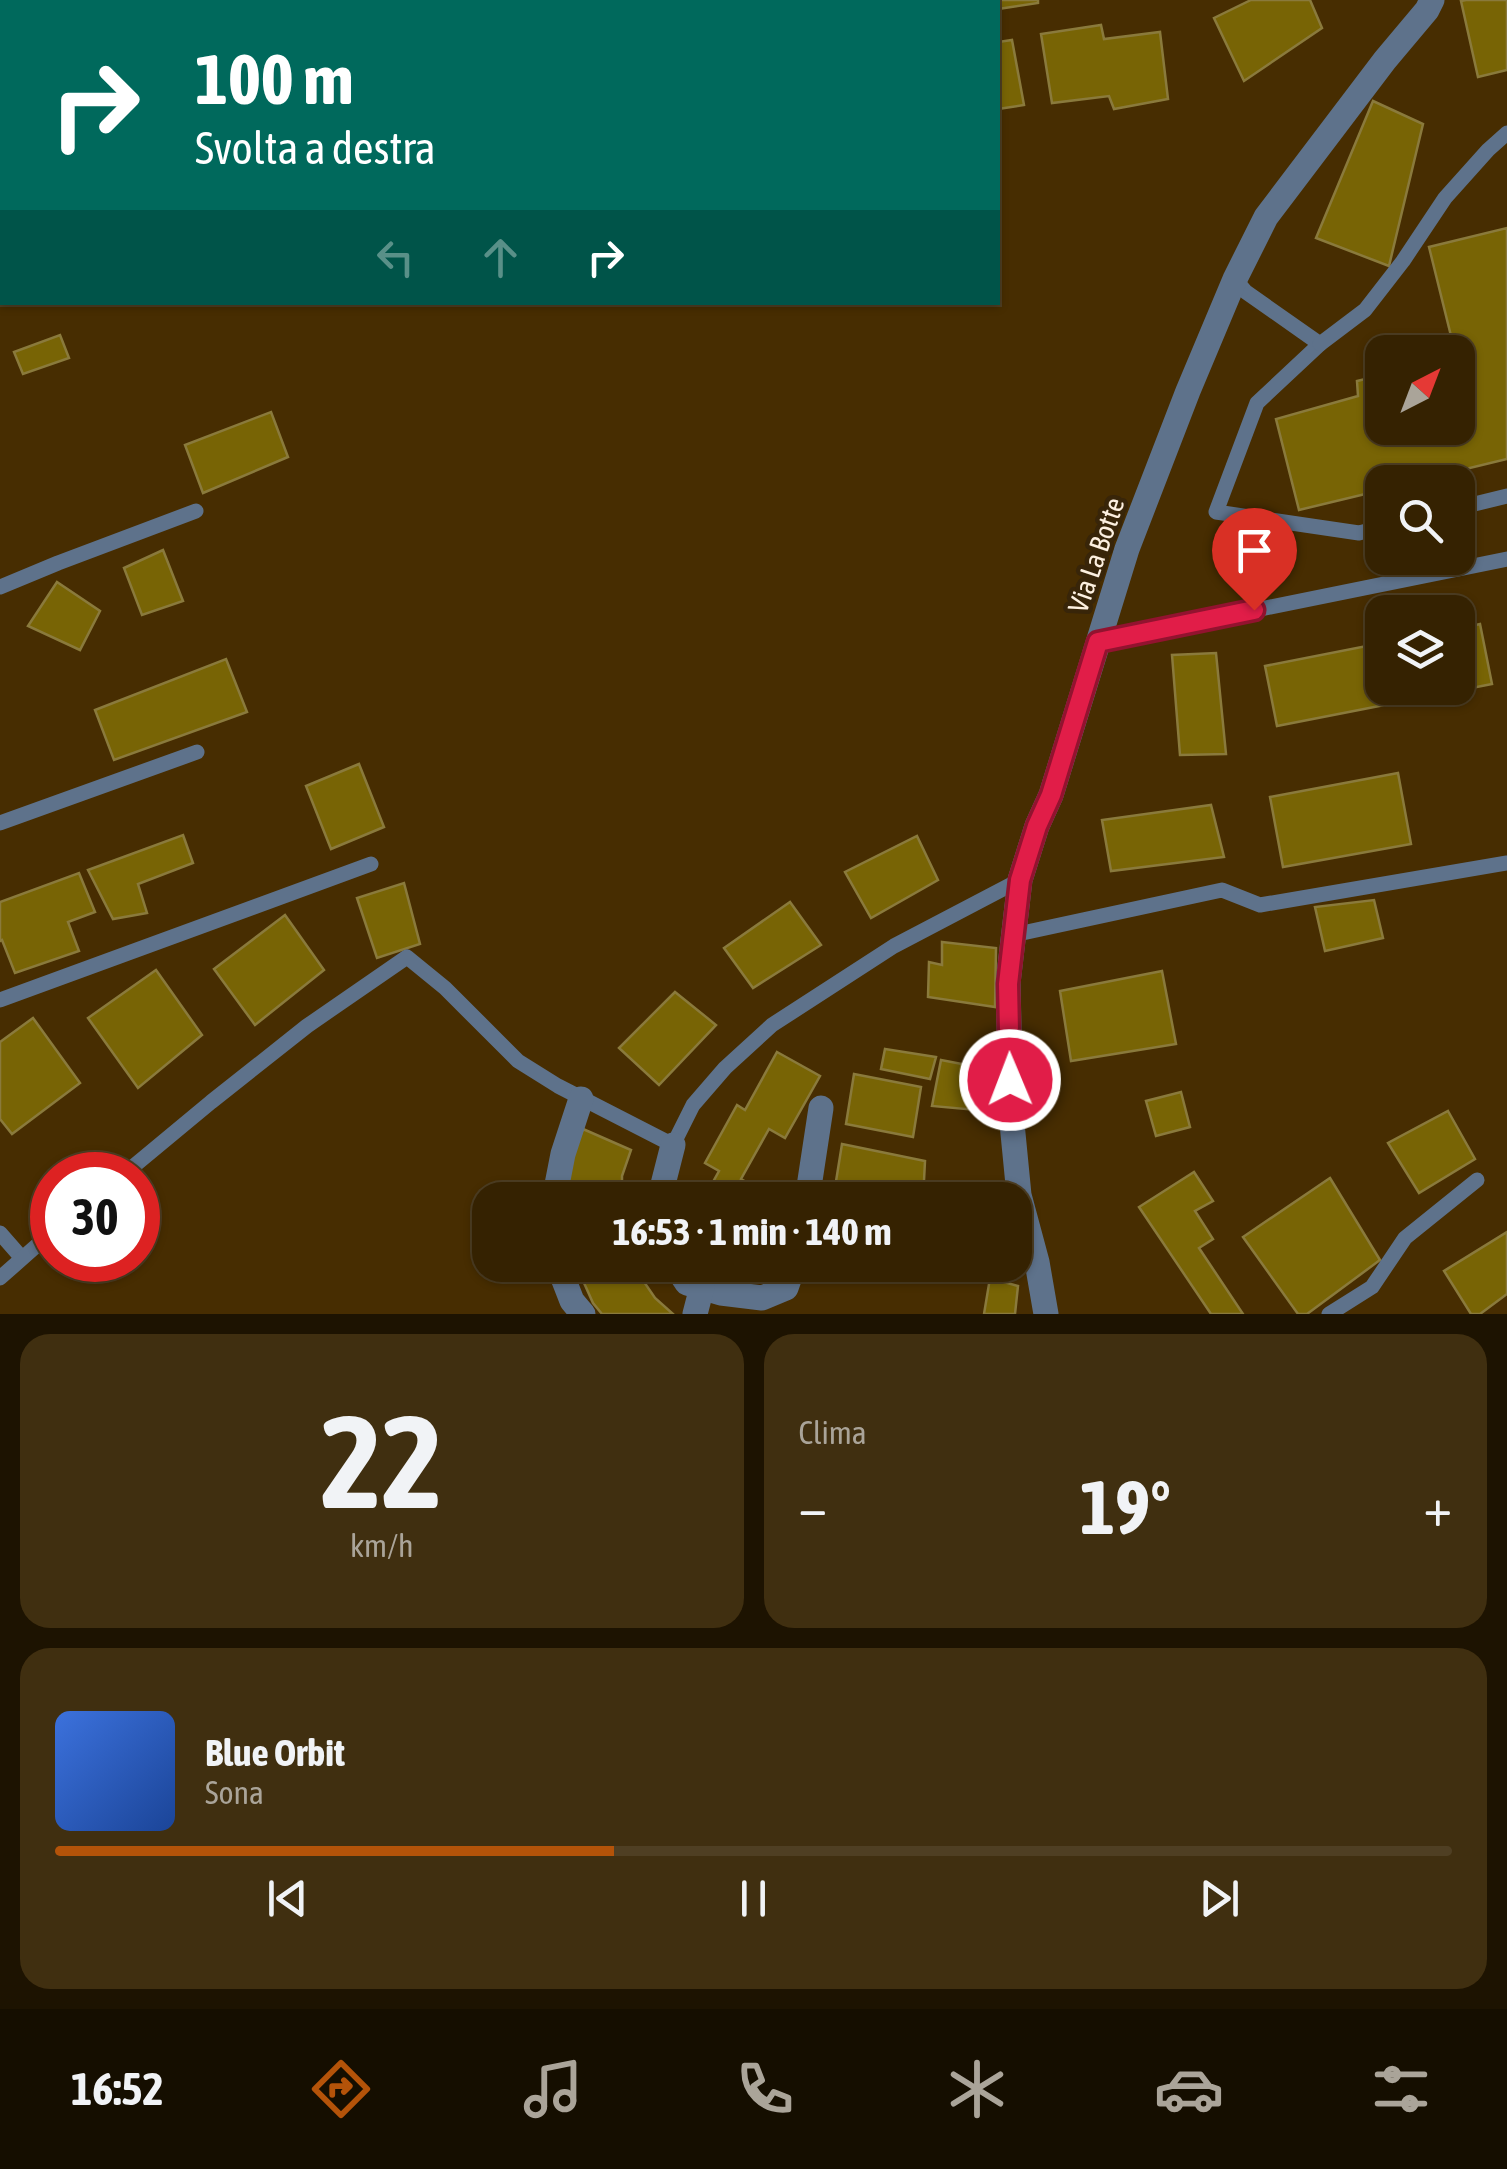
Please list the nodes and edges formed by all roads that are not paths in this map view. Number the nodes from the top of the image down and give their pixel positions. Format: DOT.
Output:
graph roads {
  1 [pos="1432,0"];
  2 [pos="1507,134"];
  3 [pos="1234,279"];
  4 [pos="1320,344"];
  5 [pos="1507,496"];
  6 [pos="1475,504"];
  7 [pos="196,511"];
  8 [pos="1365,531"];
  9 [pos="1507,559"];
  10 [pos="0,588"];
  11 [pos="1098,642"];
  12 [pos="197,752"];
  13 [pos="0,824"];
  14 [pos="371,864"];
  15 [pos="1507,864"];
  16 [pos="1020,880"];
  17 [pos="1013,934"];
  18 [pos="0,1000"];
  19 [pos="581,1099"];
  20 [pos="821,1108"];
  21 [pos="673,1145"];
  22 [pos="151,1152"];
  23 [pos="1477,1180"];
  24 [pos="558,1182"];
  25 [pos="664,1182"];
  26 [pos="810,1182"];
  27 [pos="0,1233"];
  28 [pos="30,1250"];
  29 [pos="21,1257"];
  30 [pos="0,1278"];
  31 [pos="565,1282"];
  32 [pos="686,1282"];
  33 [pos="788,1282"];
  34 [pos="702,1287"];
  35 [pos="583,1314"];
  36 [pos="695,1314"];
  37 [pos="1046,1314"];
  38 [pos="1330,1314"];
  1 -- 3 [label="street, Via La Botte"];
  2 -- 4 [label="lane"];
  3 -- 4 [label="lane"];
  3 -- 11 [label="street, Via La Botte"];
  4 -- 8 [label="lane"];
  5 -- 6 [label="lane"];
  7 -- 10 [label="lane"];
  9 -- 11 [label="lane"];
  11 -- 16 [label="street, Via La Botte"];
  12 -- 13 [label="lane"];
  14 -- 18 [label="lane"];
  15 -- 17 [label="lane"];
  16 -- 17 [label="street, Via La Botte"];
  16 -- 21 [label="lane"];
  17 -- 37 [label="street, Via La Botte"];
  19 -- 21 [label="lane"];
  19 -- 22 [label="lane"];
  19 -- 24 [label="street"];
  20 -- 26 [label="street"];
  21 -- 25 [label="street"];
  23 -- 38 [label="lane"];
  27 -- 29 [label="lane"];
  28 -- 29 [label="lane"];
  29 -- 30 [label="lane"];
  31 -- 35 [label="street"];
  32 -- 34 [label="street"];
  33 -- 34 [label="street"];
  34 -- 36 [label="street"];
}
